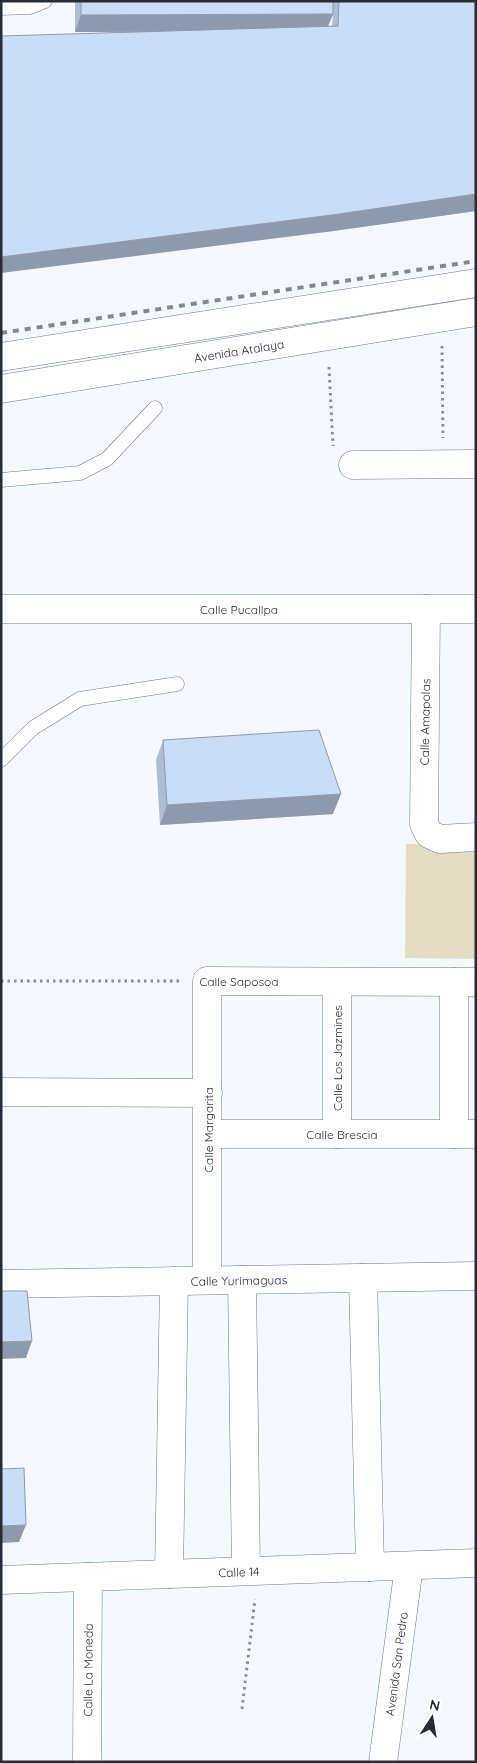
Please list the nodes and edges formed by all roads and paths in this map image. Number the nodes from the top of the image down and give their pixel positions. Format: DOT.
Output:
graph roads {
  1 [pos="45,1"];
  2 [pos="1,8"];
  3 [pos="476,283"];
  4 [pos="476,312"];
  5 [pos="442,346"];
  6 [pos="1,357"];
  7 [pos="329,367"];
  8 [pos="1,389"];
  9 [pos="155,408"];
  10 [pos="443,463"];
  11 [pos="476,464"];
  12 [pos="353,465"];
  13 [pos="1,480"];
  14 [pos="1,609"];
  15 [pos="476,609"];
  16 [pos="426,610"];
  17 [pos="177,684"];
  18 [pos="1,760"];
  19 [pos="476,837"];
  20 [pos="1,981"];
  21 [pos="207,981"];
  22 [pos="337,982"];
  23 [pos="465,982"];
  24 [pos="1,1092"];
  25 [pos="208,1093"];
  26 [pos="208,1134"];
  27 [pos="337,1134"];
  28 [pos="465,1134"];
  29 [pos="476,1276"];
  30 [pos="363,1278"];
  31 [pos="208,1280"];
  32 [pos="242,1280"];
  33 [pos="174,1281"];
  34 [pos="1,1284"];
  35 [pos="476,1564"];
  36 [pos="409,1566"];
  37 [pos="370,1567"];
  38 [pos="252,1571"];
  39 [pos="170,1574"];
  40 [pos="88,1577"];
  41 [pos="1,1580"];
  42 [pos="242,1708"];
  43 [pos="87,1762"];
  44 [pos="384,1762"];
  1 -- 2 [label="lane"];
  3 -- 6 [label="street"];
  4 -- 8 [label="street, Avenida Atalaya"];
  5 -- 10 [label="path"];
  7 -- 12 [label="path"];
  9 -- 13 [label="lane"];
  10 -- 11 [label="street"];
  10 -- 12 [label="street"];
  14 -- 16 [label="street, Calle Pucallpa"];
  15 -- 16 [label="street, Calle Pucallpa"];
  16 -- 19 [label="street, Calle Amapolas"];
  17 -- 18 [label="lane"];
  20 -- 21 [label="path, Calle Saposoa"];
  21 -- 22 [label="street, Calle Saposoa"];
  21 -- 25 [label="street, Calle Margarita"];
  22 -- 23 [label="street, Calle Saposoa"];
  22 -- 27 [label="street, Calle Los Jazmines"];
  23 -- 28 [label="street"];
  24 -- 25 [label="street"];
  25 -- 26 [label="street, Calle Margarita"];
  26 -- 27 [label="street, Calle Brescia"];
  26 -- 31 [label="street, Calle Margarita"];
  27 -- 28 [label="street, Calle Brescia"];
  29 -- 30 [label="street, Calle Yurimaguas"];
  30 -- 32 [label="street, Calle Yurimaguas"];
  30 -- 37 [label="street"];
  31 -- 32 [label="street, Calle Yurimaguas"];
  31 -- 33 [label="street, Calle Yurimaguas"];
  32 -- 38 [label="street"];
  33 -- 34 [label="street, Calle Yurimaguas"];
  33 -- 39 [label="street"];
  35 -- 36 [label="street, Calle 14"];
  36 -- 37 [label="street, Calle 14"];
  36 -- 44 [label="street, Avenida San Pedro"];
  37 -- 38 [label="street, Calle 14"];
  38 -- 39 [label="street, Calle 14"];
  38 -- 42 [label="path"];
  39 -- 40 [label="street, Calle 14"];
  40 -- 41 [label="street, Calle 14"];
  40 -- 43 [label="street, Calle La Moneda"];
}
